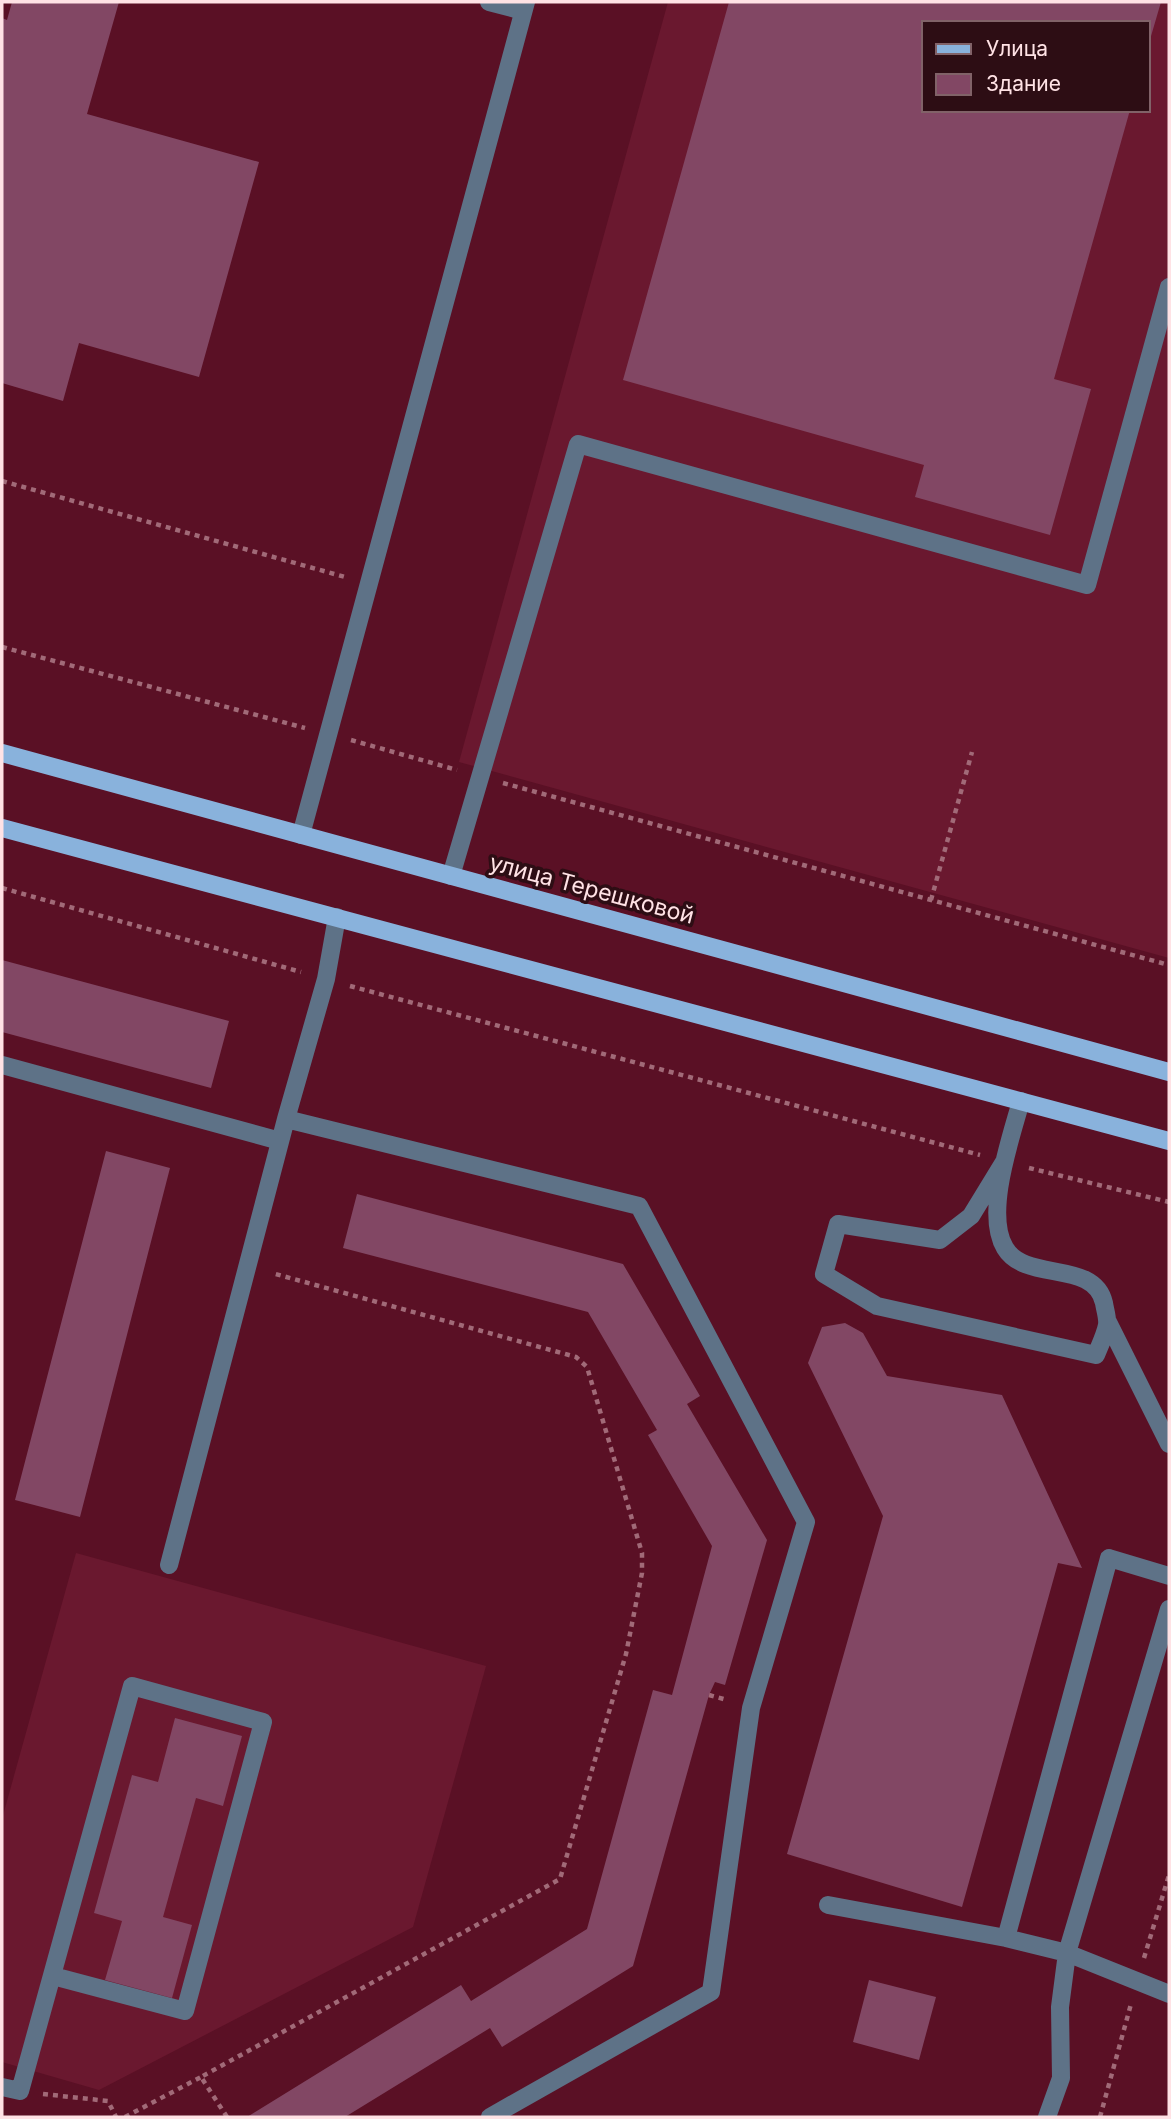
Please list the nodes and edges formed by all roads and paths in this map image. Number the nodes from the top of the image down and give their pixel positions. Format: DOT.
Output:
graph roads {
  1 [pos="489,2"];
  2 [pos="524,6"];
  3 [pos="1169,286"];
  4 [pos="2,481"];
  5 [pos="369,583"];
  6 [pos="2,648"];
  7 [pos="328,734"];
  8 [pos="972,752"];
  9 [pos="2,753"];
  10 [pos="478,776"];
  11 [pos="2,828"];
  12 [pos="301,835"];
  13 [pos="452,876"];
  14 [pos="2,888"];
  15 [pos="931,900"];
  16 [pos="337,917"];
  17 [pos="1169,965"];
  18 [pos="326,979"];
  19 [pos="2,1065"];
  20 [pos="1169,1072"];
  21 [pos="1021,1101"];
  22 [pos="286,1118"];
  23 [pos="280,1141"];
  24 [pos="1169,1141"];
  25 [pos="1004,1162"];
  26 [pos="1169,1202"];
  27 [pos="247,1267"];
  28 [pos="1108,1322"];
  29 [pos="1169,1444"];
  30 [pos="169,1565"];
  31 [pos="1169,1576"];
  32 [pos="1169,1609"];
  33 [pos="828,1905"];
  34 [pos="1006,1938"];
  35 [pos="1066,1953"];
  36 [pos="53,1976"];
  37 [pos="1169,1994"];
  38 [pos="201,2077"];
  39 [pos="11,2089"];
  40 [pos="116,2117"];
  41 [pos="125,2117"];
  42 [pos="226,2117"];
  43 [pos="490,2117"];
  44 [pos="1047,2117"];
  1 -- 2 [label="lane"];
  2 -- 5 [label="lane"];
  3 -- 10 [label="lane"];
  4 -- 5 [label="path"];
  5 -- 7 [label="lane"];
  6 -- 7 [label="path"];
  7 -- 10 [label="path"];
  7 -- 12 [label="lane"];
  8 -- 15 [label="path"];
  9 -- 12 [label="main road, улица Терешковой"];
  10 -- 13 [label="lane"];
  10 -- 15 [label="path"];
  11 -- 16 [label="main road"];
  12 -- 13 [label="main road, улица Терешковой"];
  13 -- 20 [label="main road, улица Терешковой"];
  14 -- 18 [label="path"];
  15 -- 17 [label="path"];
  16 -- 18 [label="lane"];
  16 -- 21 [label="main road"];
  18 -- 22 [label="lane"];
  18 -- 25 [label="path"];
  19 -- 23 [label="lane"];
  21 -- 24 [label="main road"];
  21 -- 25 [label="lane"];
  22 -- 23 [label="lane"];
  22 -- 43 [label="lane"];
  23 -- 27 [label="lane"];
  25 -- 26 [label="path"];
  25 -- 28 [label="lane"];
  25 -- 28 [label="lane"];
  27 -- 30 [label="lane"];
  27 -- 38 [label="path"];
  28 -- 29 [label="lane"];
  31 -- 34 [label="lane"];
  32 -- 35 [label="lane"];
  33 -- 34 [label="lane"];
  34 -- 35 [label="lane"];
  35 -- 37 [label="lane"];
  35 -- 44 [label="lane"];
  36 -- 36 [label="lane"];
  36 -- 39 [label="lane"];
  38 -- 41 [label="path"];
  38 -- 42 [label="path"];
  39 -- 40 [label="path"];
}
